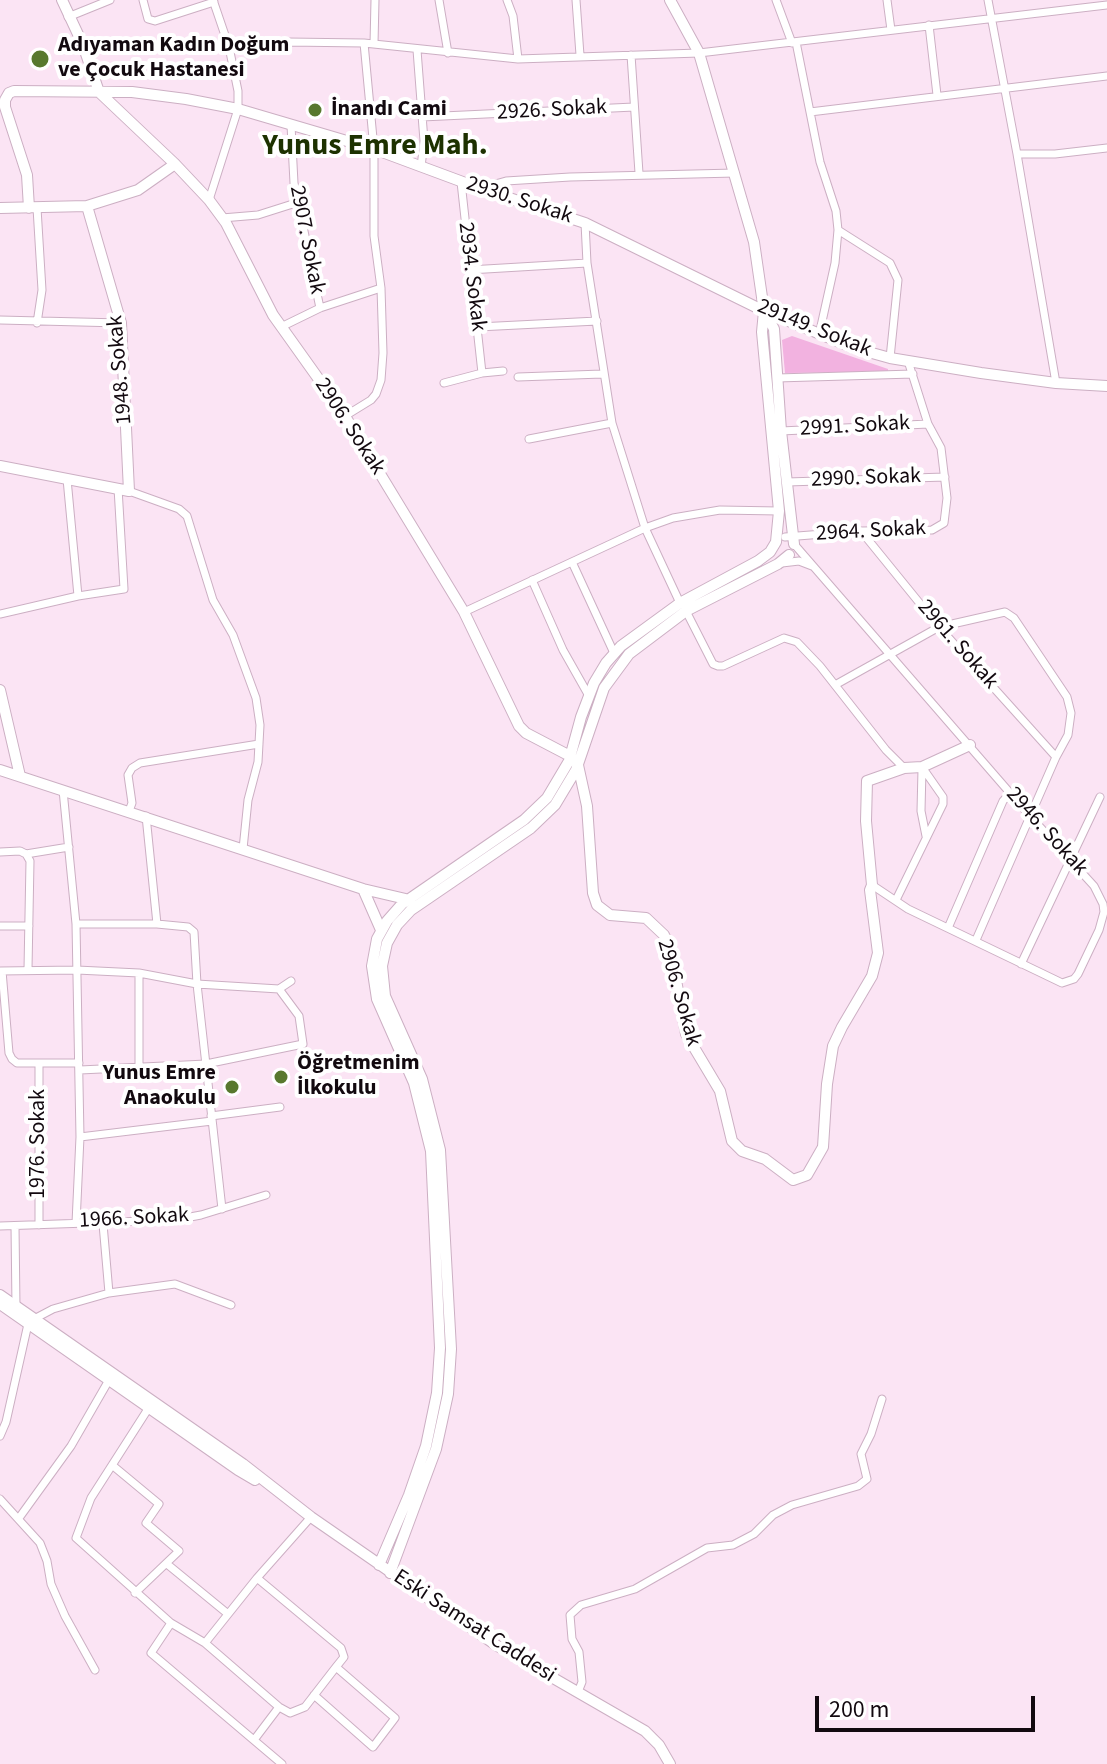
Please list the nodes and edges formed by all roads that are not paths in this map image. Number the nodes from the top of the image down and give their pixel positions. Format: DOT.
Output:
graph roads {
  1 [pos="62,0"];
  2 [pos="110,0"];
  3 [pos="143,0"];
  4 [pos="375,0"];
  5 [pos="439,0"];
  6 [pos="507,0"];
  7 [pos="576,0"];
  8 [pos="670,0"];
  9 [pos="776,0"];
  10 [pos="887,0"];
  11 [pos="988,0"];
  12 [pos="214,1"];
  13 [pos="1107,5"];
  14 [pos="68,17"];
  15 [pos="990,19"];
  16 [pos="929,25"];
  17 [pos="891,30"];
  18 [pos="794,42"];
  19 [pos="364,43"];
  20 [pos="374,44"];
  21 [pos="229,47"];
  22 [pos="417,50"];
  23 [pos="448,53"];
  24 [pos="699,53"];
  25 [pos="580,55"];
  26 [pos="631,55"];
  27 [pos="518,59"];
  28 [pos="1107,76"];
  29 [pos="1003,89"];
  30 [pos="99,92"];
  31 [pos="3,93"];
  32 [pos="937,95"];
  33 [pos="634,107"];
  34 [pos="238,109"];
  35 [pos="810,112"];
  36 [pos="422,117"];
  37 [pos="291,125"];
  38 [pos="1107,148"];
  39 [pos="374,149"];
  40 [pos="1017,154"];
  41 [pos="175,164"];
  42 [pos="421,167"];
  43 [pos="639,173"];
  44 [pos="736,173"];
  45 [pos="461,182"];
  46 [pos="479,188"];
  47 [pos="209,200"];
  48 [pos="299,202"];
  49 [pos="87,206"];
  50 [pos="0,208"];
  51 [pos="33,208"];
  52 [pos="222,218"];
  53 [pos="585,223"];
  54 [pos="838,230"];
  55 [pos="587,263"];
  56 [pos="469,270"];
  57 [pos="381,288"];
  58 [pos="320,308"];
  59 [pos="764,311"];
  60 [pos="0,320"];
  61 [pos="597,321"];
  62 [pos="37,323"];
  63 [pos="121,323"];
  64 [pos="281,327"];
  65 [pos="478,327"];
  66 [pos="819,335"];
  67 [pos="890,358"];
  68 [pos="908,361"];
  69 [pos="503,371"];
  70 [pos="482,373"];
  71 [pos="602,374"];
  72 [pos="913,374"];
  73 [pos="518,377"];
  74 [pos="777,378"];
  75 [pos="444,383"];
  76 [pos="1056,383"];
  77 [pos="1107,386"];
  78 [pos="345,416"];
  79 [pos="612,423"];
  80 [pos="928,424"];
  81 [pos="781,431"];
  82 [pos="529,439"];
  83 [pos="0,466"];
  84 [pos="945,477"];
  85 [pos="67,479"];
  86 [pos="787,482"];
  87 [pos="124,490"];
  88 [pos="779,511"];
  89 [pos="645,528"];
  90 [pos="861,531"];
  91 [pos="787,540"];
  92 [pos="794,558"];
  93 [pos="572,562"];
  94 [pos="814,567"];
  95 [pos="532,580"];
  96 [pos="78,596"];
  97 [pos="683,607"];
  98 [pos="464,612"];
  99 [pos="0,614"];
  100 [pos="939,627"];
  101 [pos="614,653"];
  102 [pos="891,653"];
  103 [pos="835,685"];
  104 [pos="0,690"];
  105 [pos="589,696"];
  106 [pos="259,744"];
  107 [pos="970,745"];
  108 [pos="1056,757"];
  109 [pos="574,761"];
  110 [pos="922,767"];
  111 [pos="904,768"];
  112 [pos="0,770"];
  113 [pos="20,776"];
  114 [pos="63,789"];
  115 [pos="1010,793"];
  116 [pos="1100,797"];
  117 [pos="129,811"];
  118 [pos="146,816"];
  119 [pos="1030,816"];
  120 [pos="926,836"];
  121 [pos="69,847"];
  122 [pos="243,849"];
  123 [pos="0,852"];
  124 [pos="26,854"];
  125 [pos="1068,859"];
  126 [pos="872,885"];
  127 [pos="363,889"];
  128 [pos="896,900"];
  129 [pos="415,901"];
  130 [pos="76,924"];
  131 [pos="157,924"];
  132 [pos="0,926"];
  133 [pos="29,926"];
  134 [pos="948,928"];
  135 [pos="381,930"];
  136 [pos="976,940"];
  137 [pos="1021,964"];
  138 [pos="28,969"];
  139 [pos="77,970"];
  140 [pos="1,971"];
  141 [pos="139,973"];
  142 [pos="291,981"];
  143 [pos="197,984"];
  144 [pos="279,989"];
  145 [pos="39,1063"];
  146 [pos="206,1064"];
  147 [pos="79,1066"];
  148 [pos="139,1067"];
  149 [pos="280,1107"];
  150 [pos="212,1119"];
  151 [pos="80,1137"];
  152 [pos="266,1195"];
  153 [pos="222,1209"];
  154 [pos="76,1223"];
  155 [pos="103,1224"];
  156 [pos="39,1225"];
  157 [pos="0,1226"];
  158 [pos="15,1226"];
  159 [pos="109,1293"];
  160 [pos="0,1295"];
  161 [pos="0,1304"];
  162 [pos="231,1305"];
  163 [pos="16,1307"];
  164 [pos="31,1322"];
  165 [pos="109,1380"];
  166 [pos="882,1399"];
  167 [pos="148,1409"];
  168 [pos="0,1436"];
  169 [pos="112,1465"];
  170 [pos="274,1490"];
  171 [pos="0,1499"];
  172 [pos="311,1517"];
  173 [pos="19,1518"];
  174 [pos="167,1564"];
  175 [pos="379,1565"];
  176 [pos="390,1573"];
  177 [pos="257,1578"];
  178 [pos="135,1593"];
  179 [pos="228,1614"];
  180 [pos="171,1623"];
  181 [pos="205,1643"];
  182 [pos="336,1667"];
  183 [pos="95,1670"];
  184 [pos="578,1692"];
  185 [pos="314,1695"];
  186 [pos="279,1707"];
  187 [pos="254,1740"];
  188 [pos="282,1764"];
  189 [pos="670,1764"];
  1 -- 14 [label="street, 2906. Sokak"];
  2 -- 14 [label="street"];
  3 -- 12 [label="street"];
  4 -- 20 [label="street"];
  5 -- 23 [label="street"];
  6 -- 27 [label="street"];
  7 -- 25 [label="street"];
  8 -- 24 [label="street"];
  9 -- 18 [label="street"];
  10 -- 17 [label="street"];
  11 -- 15 [label="street"];
  12 -- 21 [label="street"];
  13 -- 15 [label="street"];
  14 -- 30 [label="street, 2906. Sokak"];
  15 -- 16 [label="street"];
  15 -- 29 [label="street"];
  16 -- 17 [label="street"];
  16 -- 32 [label="street"];
  17 -- 18 [label="street"];
  18 -- 24 [label="street"];
  18 -- 35 [label="street"];
  19 -- 20 [label="street"];
  19 -- 21 [label="street"];
  19 -- 39 [label="street"];
  20 -- 22 [label="street"];
  21 -- 34 [label="street"];
  22 -- 23 [label="street"];
  22 -- 36 [label="street"];
  23 -- 27 [label="street"];
  24 -- 26 [label="street"];
  24 -- 44 [label="street"];
  25 -- 26 [label="street"];
  25 -- 27 [label="street"];
  26 -- 33 [label="street"];
  28 -- 29 [label="street"];
  29 -- 32 [label="street"];
  29 -- 40 [label="street"];
  30 -- 31 [label="street, 2930. Sokak"];
  30 -- 34 [label="street, 2930. Sokak"];
  30 -- 41 [label="street, 2906. Sokak"];
  31 -- 51 [label="street, 2930. Sokak"];
  32 -- 35 [label="street"];
  33 -- 36 [label="street, 2926. Sokak"];
  33 -- 43 [label="street"];
  34 -- 37 [label="street, 2930. Sokak"];
  34 -- 47 [label="street"];
  35 -- 54 [label="street"];
  36 -- 42 [label="street"];
  37 -- 39 [label="street, 2930. Sokak"];
  37 -- 48 [label="street, 2907. Sokak"];
  38 -- 40 [label="street"];
  39 -- 42 [label="street, 2930. Sokak"];
  39 -- 57 [label="street"];
  40 -- 76 [label="street"];
  41 -- 47 [label="street, 2906. Sokak"];
  41 -- 49 [label="street"];
  42 -- 45 [label="street, 2930. Sokak"];
  43 -- 44 [label="street"];
  43 -- 46 [label="street"];
  44 -- 59 [label="street"];
  45 -- 46 [label="street, 2930. Sokak"];
  45 -- 56 [label="street, 2934. Sokak"];
  46 -- 53 [label="street, 2930. Sokak"];
  47 -- 52 [label="street, 2906. Sokak"];
  48 -- 52 [label="street"];
  48 -- 58 [label="street, 2907. Sokak"];
  49 -- 51 [label="street"];
  49 -- 63 [label="street, 1948. Sokak"];
  50 -- 51 [label="street"];
  51 -- 62 [label="street"];
  52 -- 64 [label="street, 2906. Sokak"];
  53 -- 55 [label="street"];
  53 -- 59 [label="street, 29149. Sokak"];
  54 -- 66 [label="street"];
  54 -- 67 [label="street"];
  55 -- 56 [label="street"];
  55 -- 61 [label="street"];
  56 -- 65 [label="street, 2934. Sokak"];
  57 -- 58 [label="street"];
  57 -- 78 [label="street"];
  58 -- 64 [label="street"];
  59 -- 66 [label="street, 29149. Sokak"];
  59 -- 74 [label="street"];
  59 -- 88 [label="street"];
  60 -- 62 [label="street"];
  61 -- 65 [label="street"];
  61 -- 71 [label="street"];
  62 -- 63 [label="street"];
  63 -- 87 [label="street, 1948. Sokak"];
  64 -- 78 [label="street, 2906. Sokak"];
  65 -- 70 [label="street, 2934. Sokak"];
  66 -- 67 [label="street, 29149. Sokak"];
  67 -- 68 [label="street, 29149. Sokak"];
  68 -- 72 [label="street, 2964. Sokak"];
  68 -- 76 [label="street, 29149. Sokak"];
  69 -- 70 [label="street"];
  70 -- 75 [label="street"];
  71 -- 73 [label="street"];
  71 -- 79 [label="street"];
  72 -- 74 [label="street"];
  72 -- 80 [label="street, 2964. Sokak"];
  74 -- 81 [label="street"];
  76 -- 77 [label="street, 29149. Sokak"];
  78 -- 98 [label="street, 2906. Sokak"];
  79 -- 82 [label="street"];
  79 -- 89 [label="street"];
  80 -- 81 [label="street, 2991. Sokak"];
  80 -- 84 [label="street, 2964. Sokak"];
  81 -- 86 [label="street"];
  83 -- 85 [label="street"];
  84 -- 86 [label="street, 2990. Sokak"];
  84 -- 90 [label="street, 2964. Sokak"];
  85 -- 87 [label="street"];
  85 -- 96 [label="street"];
  86 -- 91 [label="street"];
  87 -- 96 [label="street"];
  87 -- 106 [label="street"];
  88 -- 89 [label="street"];
  88 -- 91 [label="street"];
  89 -- 93 [label="street"];
  89 -- 97 [label="street"];
  90 -- 91 [label="street, 2964. Sokak"];
  90 -- 100 [label="street, 2961. Sokak"];
  91 -- 92 [label="street"];
  91 -- 92 [label="street"];
  91 -- 94 [label="street, 2946. Sokak"];
  91 -- 97 [label="street"];
  92 -- 94 [label="street"];
  92 -- 97 [label="street"];
  93 -- 95 [label="street"];
  93 -- 101 [label="street"];
  94 -- 102 [label="street, 2946. Sokak"];
  95 -- 98 [label="street"];
  95 -- 105 [label="street"];
  96 -- 99 [label="street"];
  97 -- 101 [label="street"];
  97 -- 103 [label="street"];
  97 -- 109 [label="street"];
  98 -- 109 [label="street, 2906. Sokak"];
  100 -- 102 [label="street"];
  100 -- 108 [label="street, 2961. Sokak"];
  100 -- 108 [label="street"];
  101 -- 105 [label="street"];
  102 -- 103 [label="street"];
  102 -- 107 [label="street, 2946. Sokak"];
  103 -- 111 [label="street"];
  104 -- 113 [label="street"];
  105 -- 109 [label="street"];
  106 -- 117 [label="street"];
  106 -- 122 [label="street"];
  107 -- 110 [label="street, 2906. Sokak"];
  107 -- 115 [label="street, 2946. Sokak"];
  108 -- 119 [label="street"];
  109 -- 126 [label="street, 2906. Sokak"];
  109 -- 129 [label="street"];
  110 -- 111 [label="street, 2906. Sokak"];
  110 -- 120 [label="street"];
  110 -- 120 [label="street"];
  111 -- 126 [label="street, 2906. Sokak"];
  112 -- 113 [label="street"];
  113 -- 114 [label="street"];
  114 -- 117 [label="street"];
  114 -- 121 [label="street"];
  115 -- 119 [label="street, 2946. Sokak"];
  115 -- 134 [label="street"];
  116 -- 125 [label="street"];
  117 -- 118 [label="street"];
  118 -- 122 [label="street"];
  118 -- 131 [label="street"];
  119 -- 125 [label="street, 2946. Sokak"];
  119 -- 136 [label="street"];
  120 -- 128 [label="street"];
  121 -- 124 [label="street"];
  121 -- 130 [label="street"];
  122 -- 127 [label="street"];
  123 -- 124 [label="street"];
  124 -- 133 [label="street"];
  125 -- 137 [label="street"];
  125 -- 137 [label="street, 2946. Sokak"];
  126 -- 128 [label="street, 2946. Sokak"];
  127 -- 129 [label="street"];
  127 -- 135 [label="street"];
  128 -- 134 [label="street, 2946. Sokak"];
  129 -- 135 [label="street"];
  129 -- 176 [label="street"];
  130 -- 131 [label="street"];
  130 -- 139 [label="street"];
  131 -- 143 [label="street"];
  132 -- 133 [label="street"];
  133 -- 138 [label="street"];
  134 -- 136 [label="street, 2946. Sokak"];
  135 -- 175 [label="street"];
  136 -- 137 [label="street, 2946. Sokak"];
  138 -- 139 [label="street"];
  138 -- 140 [label="street"];
  139 -- 141 [label="street"];
  139 -- 147 [label="street"];
  140 -- 145 [label="street"];
  141 -- 143 [label="street"];
  141 -- 148 [label="street"];
  142 -- 144 [label="street"];
  143 -- 144 [label="street"];
  143 -- 146 [label="street"];
  144 -- 146 [label="street"];
  145 -- 147 [label="street"];
  145 -- 156 [label="street, 1976. Sokak"];
  146 -- 148 [label="street"];
  146 -- 150 [label="street"];
  147 -- 148 [label="street"];
  147 -- 151 [label="street"];
  149 -- 150 [label="street"];
  150 -- 151 [label="street"];
  150 -- 153 [label="street"];
  151 -- 154 [label="street"];
  152 -- 153 [label="street, 1966. Sokak"];
  153 -- 155 [label="street, 1966. Sokak"];
  154 -- 155 [label="street, 1966. Sokak"];
  154 -- 156 [label="street, 1966. Sokak"];
  155 -- 159 [label="street"];
  156 -- 158 [label="street, 1966. Sokak"];
  157 -- 158 [label="street, 1966. Sokak"];
  158 -- 163 [label="street"];
  159 -- 162 [label="street"];
  159 -- 164 [label="street"];
  160 -- 163 [label="street, Eski Samsat Caddesi"];
  161 -- 164 [label="street, Eski Samsat Caddesi"];
  163 -- 164 [label="street, Eski Samsat Caddesi"];
  164 -- 165 [label="street, Eski Samsat Caddesi"];
  164 -- 168 [label="street"];
  164 -- 170 [label="street, Eski Samsat Caddesi"];
  165 -- 167 [label="street, Eski Samsat Caddesi"];
  165 -- 173 [label="street"];
  166 -- 184 [label="street"];
  167 -- 169 [label="street"];
  167 -- 170 [label="street, Eski Samsat Caddesi"];
  169 -- 174 [label="street"];
  169 -- 178 [label="street"];
  170 -- 172 [label="street, Eski Samsat Caddesi"];
  171 -- 173 [label="street"];
  172 -- 175 [label="street, Eski Samsat Caddesi"];
  172 -- 177 [label="street"];
  173 -- 183 [label="street"];
  174 -- 178 [label="street"];
  174 -- 179 [label="street"];
  175 -- 176 [label="street, Eski Samsat Caddesi"];
  176 -- 184 [label="street, Eski Samsat Caddesi"];
  177 -- 179 [label="street"];
  177 -- 182 [label="street"];
  178 -- 180 [label="street"];
  179 -- 181 [label="street"];
  180 -- 181 [label="street"];
  180 -- 187 [label="street"];
  181 -- 186 [label="street"];
  182 -- 185 [label="street"];
  182 -- 185 [label="street"];
  184 -- 189 [label="street, Eski Samsat Caddesi"];
  185 -- 186 [label="street"];
  186 -- 187 [label="street"];
  187 -- 188 [label="street"];
}
